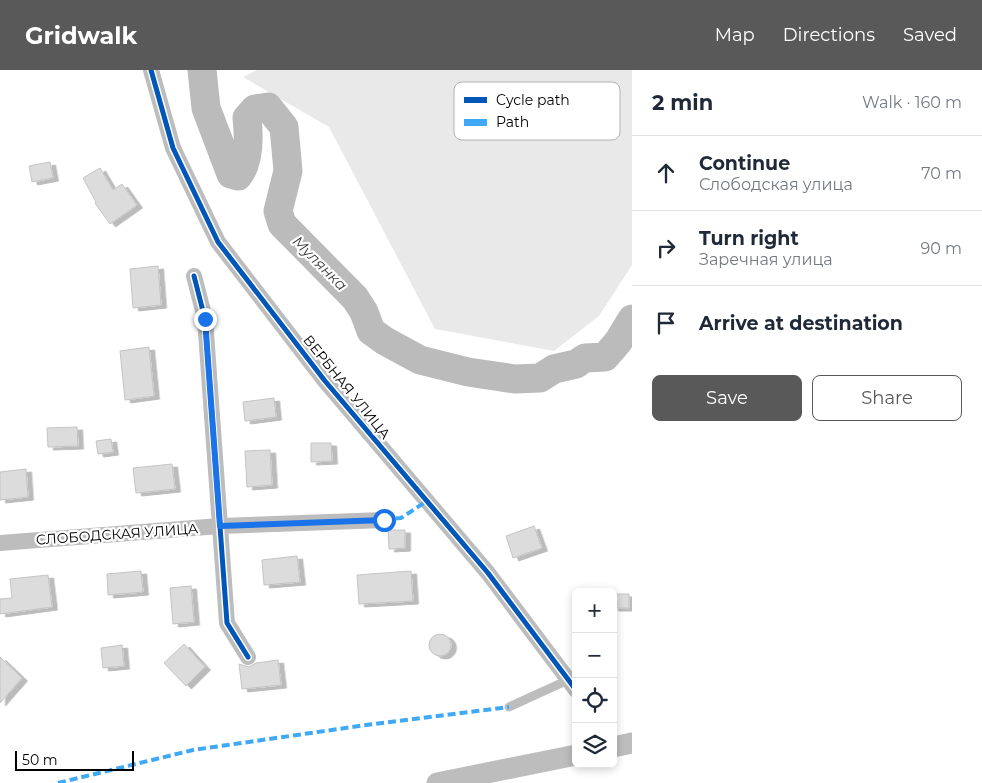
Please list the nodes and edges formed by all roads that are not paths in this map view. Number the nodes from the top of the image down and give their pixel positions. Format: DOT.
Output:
graph roads {
  1 [pos="151,70"];
  2 [pos="194,276"];
  3 [pos="384,520"];
  4 [pos="220,526"];
  5 [pos="0,543"];
  6 [pos="248,657"];
  7 [pos="572,685"];
  8 [pos="510,707"];
  9 [pos="572,756"];
  10 [pos="437,783"];
  1 -- 7 [label="street, ВЕРБНАЯ УЛИЦА"];
  2 -- 4 [label="street"];
  3 -- 4 [label="street, СЛОБОДСКАЯ УЛИЦА"];
  4 -- 5 [label="street, СЛОБОДСКАЯ УЛИЦА"];
  4 -- 6 [label="street"];
  7 -- 8 [label="lane"];
  9 -- 10 [label="street"];
}
